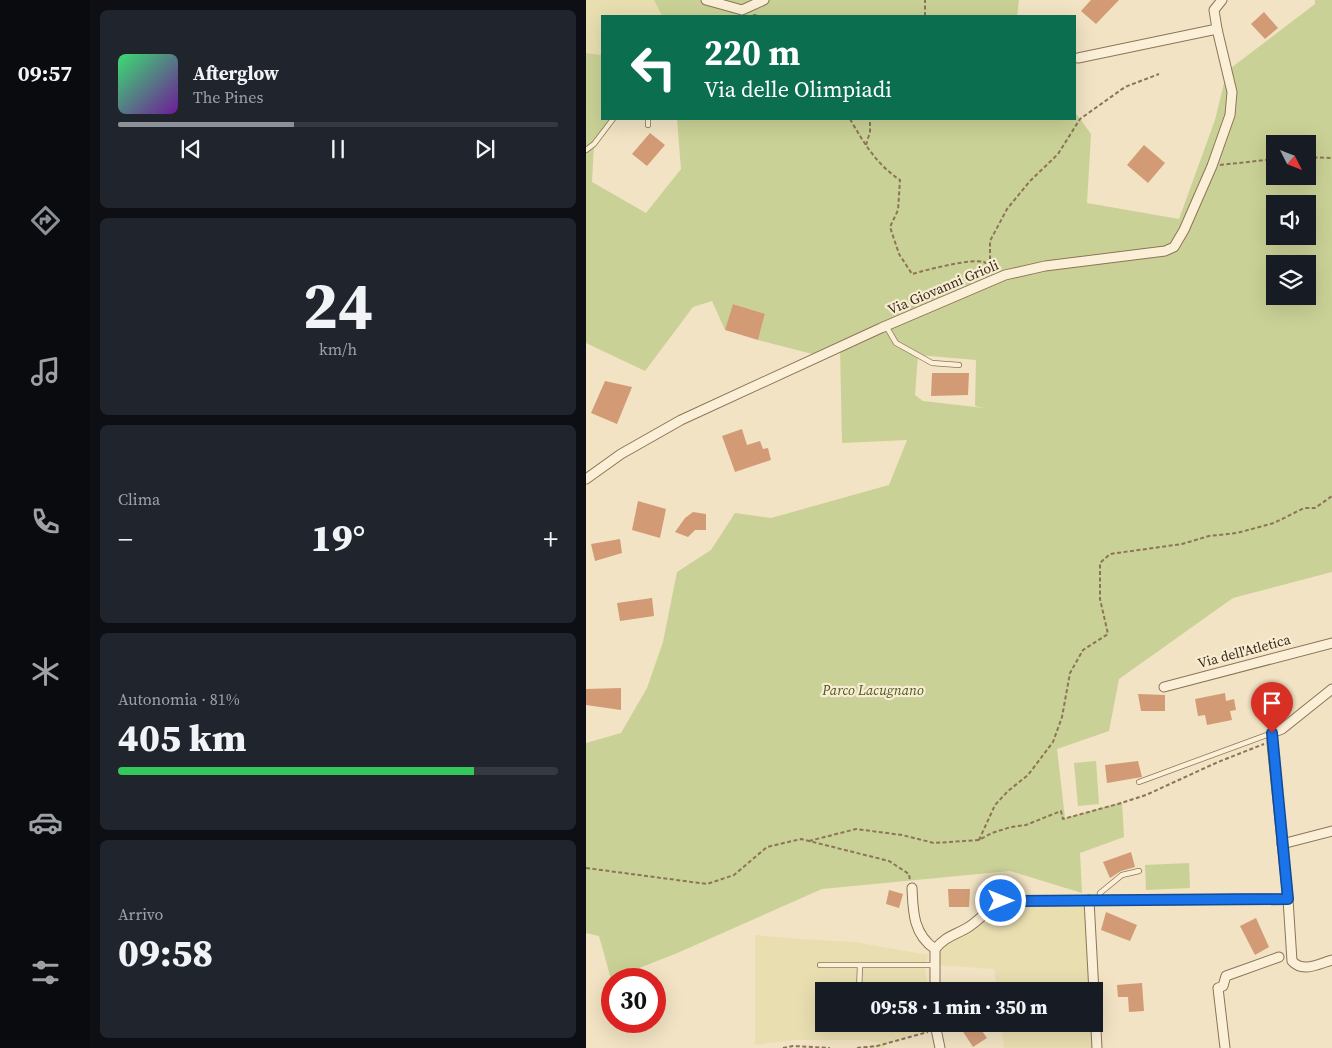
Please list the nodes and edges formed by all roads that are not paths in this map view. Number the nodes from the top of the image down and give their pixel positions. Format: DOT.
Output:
graph roads {
  1 [pos="706,0"];
  2 [pos="764,0"];
  3 [pos="1222,0"];
  4 [pos="1218,29"];
  5 [pos="1078,58"];
  6 [pos="612,120"];
  7 [pos="586,150"];
  8 [pos="886,326"];
  9 [pos="958,364"];
  10 [pos="586,479"];
  11 [pos="1332,643"];
  12 [pos="1164,687"];
  13 [pos="1332,689"];
  14 [pos="1272,738"];
  15 [pos="1139,782"];
  16 [pos="1332,831"];
  17 [pos="1282,844"];
  18 [pos="1139,871"];
  19 [pos="912,888"];
  20 [pos="1288,899"];
  21 [pos="1089,900"];
  22 [pos="1099,900"];
  23 [pos="934,949"];
  24 [pos="1278,957"];
  25 [pos="1332,960"];
  26 [pos="860,965"];
  27 [pos="935,965"];
  28 [pos="820,966"];
  29 [pos="859,982"];
  30 [pos="935,982"];
  31 [pos="936,1032"];
  32 [pos="940,1048"];
  33 [pos="1097,1048"];
  34 [pos="1225,1048"];
  1 -- 2 [label="street"];
  3 -- 4 [label="street, Via Giovanni Grioli"];
  4 -- 5 [label="street"];
  4 -- 8 [label="street, Via Giovanni Grioli"];
  6 -- 7 [label="lane"];
  8 -- 9 [label="lane"];
  8 -- 10 [label="street, Via Giovanni Grioli"];
  11 -- 12 [label="street, Via dell'Atletica"];
  13 -- 14 [label="street"];
  14 -- 15 [label="lane"];
  14 -- 17 [label="street"];
  16 -- 17 [label="street"];
  17 -- 20 [label="street"];
  18 -- 22 [label="lane"];
  19 -- 23 [label="street"];
  20 -- 22 [label="street"];
  20 -- 25 [label="street"];
  21 -- 22 [label="street"];
  21 -- 23 [label="street"];
  21 -- 33 [label="street"];
  23 -- 27 [label="street"];
  24 -- 34 [label="street"];
  26 -- 27 [label="lane"];
  26 -- 28 [label="lane"];
  26 -- 29 [label="lane"];
  27 -- 30 [label="street"];
  31 -- 32 [label="street"];
}
